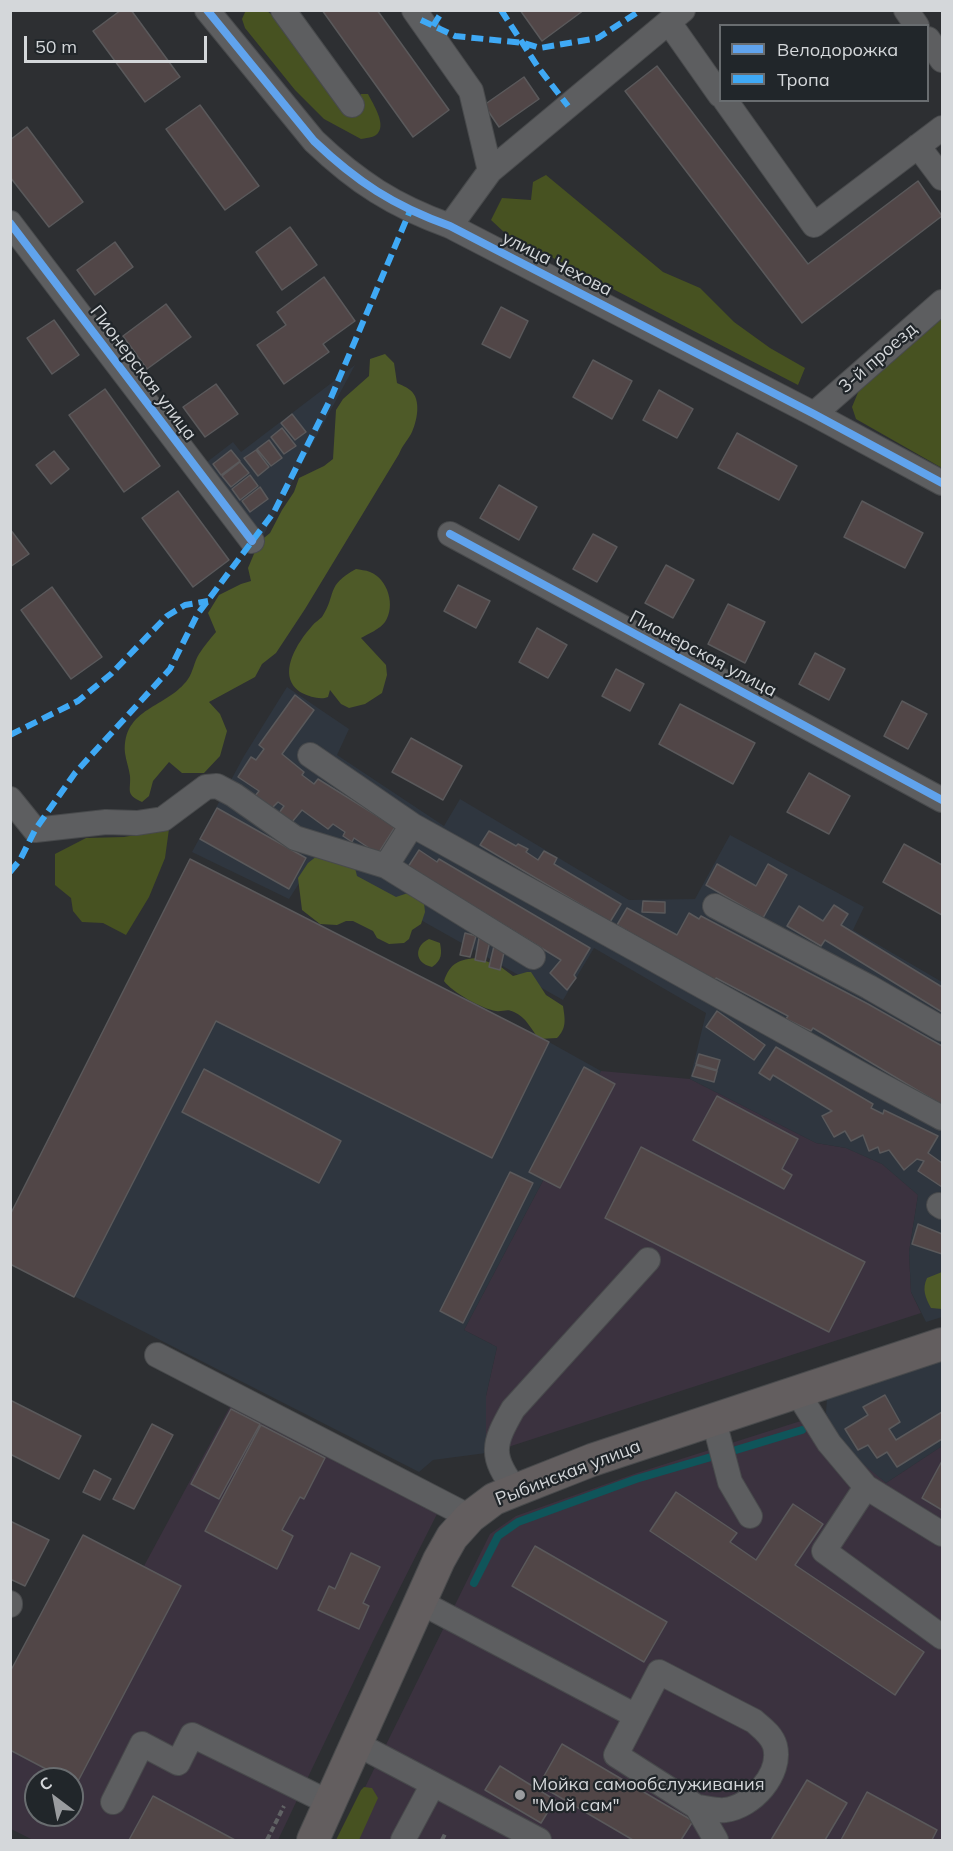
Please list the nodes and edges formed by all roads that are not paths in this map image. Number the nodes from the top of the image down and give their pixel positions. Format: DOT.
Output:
graph roads {
  1 [pos="207,10"];
  2 [pos="283,10"];
  3 [pos="414,10"];
  4 [pos="906,10"];
  5 [pos="676,17"];
  6 [pos="916,24"];
  7 [pos="929,42"];
  8 [pos="942,60"];
  9 [pos="719,93"];
  10 [pos="725,102"];
  11 [pos="352,105"];
  12 [pos="942,128"];
  13 [pos="918,146"];
  14 [pos="490,171"];
  15 [pos="942,178"];
  16 [pos="10,223"];
  17 [pos="450,226"];
  18 [pos="942,302"];
  19 [pos="814,414"];
  20 [pos="942,483"];
  21 [pos="450,534"];
  22 [pos="252,541"];
  23 [pos="310,755"];
  24 [pos="10,799"];
  25 [pos="942,801"];
  26 [pos="412,825"];
  27 [pos="386,866"];
  28 [pos="715,906"];
  29 [pos="533,957"];
  30 [pos="942,1029"];
  31 [pos="942,1118"];
  32 [pos="648,1260"];
  33 [pos="942,1344"];
  34 [pos="157,1355"];
  35 [pos="797,1392"];
  36 [pos="714,1421"];
  37 [pos="866,1487"];
  38 [pos="516,1490"];
  39 [pos="750,1516"];
  40 [pos="470,1517"];
  41 [pos="942,1534"];
  42 [pos="420,1602"];
  43 [pos="942,1637"];
  44 [pos="636,1716"];
  45 [pos="357,1744"];
  46 [pos="433,1784"];
  47 [pos="113,1802"];
  48 [pos="330,1803"];
  49 [pos="697,1807"];
  50 [pos="313,1840"];
  51 [pos="403,1840"];
  52 [pos="539,1840"];
  53 [pos="716,1840"];
  1 -- 17 [label="street, улица Чехова"];
  2 -- 11 [label="street"];
  3 -- 14 [label="street"];
  4 -- 6 [label="street"];
  5 -- 9 [label="street"];
  5 -- 14 [label="street"];
  7 -- 8 [label="street"];
  10 -- 13 [label="street"];
  12 -- 13 [label="street"];
  13 -- 15 [label="street"];
  14 -- 17 [label="street"];
  16 -- 22 [label="street, Пионерская улица"];
  17 -- 19 [label="street, улица Чехова"];
  18 -- 19 [label="street, 3-й проезд"];
  19 -- 20 [label="street, улица Чехова"];
  21 -- 25 [label="street, Пионерская улица"];
  23 -- 26 [label="street"];
  24 -- 27 [label="street"];
  26 -- 27 [label="street"];
  26 -- 31 [label="street"];
  27 -- 29 [label="street"];
  28 -- 30 [label="street"];
  32 -- 38 [label="street"];
  33 -- 35 [label="main road, Рыбинская улица"];
  34 -- 40 [label="street"];
  35 -- 36 [label="main road, Рыбинская улица"];
  35 -- 37 [label="street"];
  36 -- 38 [label="main road, Рыбинская улица"];
  36 -- 39 [label="street"];
  37 -- 41 [label="street"];
  37 -- 43 [label="street"];
  38 -- 40 [label="main road, Рыбинская улица"];
  40 -- 42 [label="main road, Рыбинская улица"];
  42 -- 44 [label="street"];
  42 -- 45 [label="main road, Рыбинская улица"];
  44 -- 49 [label="street"];
  44 -- 49 [label="street"];
  45 -- 46 [label="street"];
  45 -- 48 [label="main road, Рыбинская улица"];
  46 -- 51 [label="street"];
  46 -- 52 [label="street"];
  47 -- 48 [label="street"];
  48 -- 50 [label="main road, Рыбинская улица"];
  49 -- 53 [label="street"];
}
